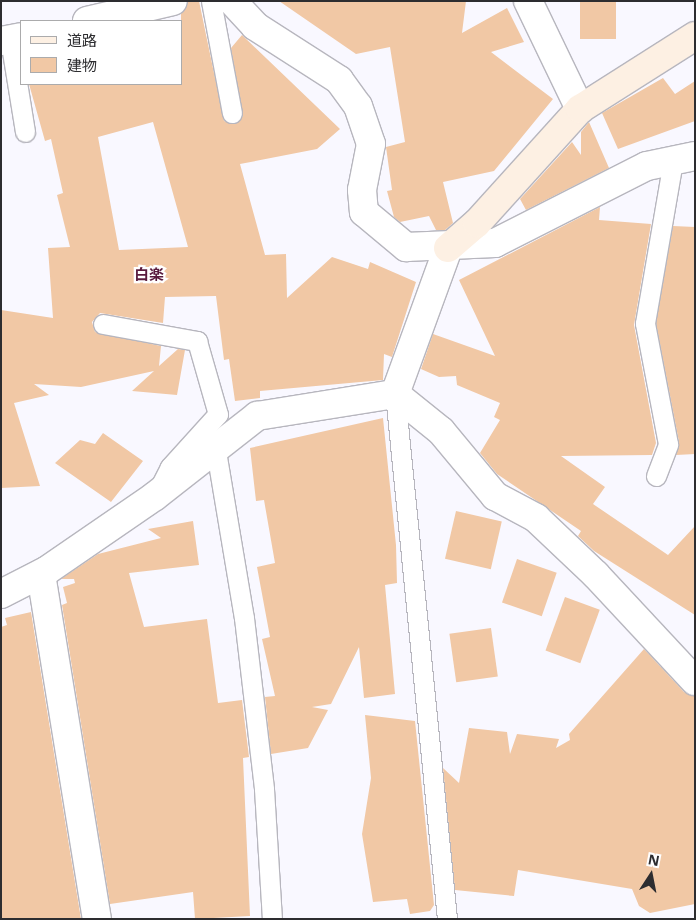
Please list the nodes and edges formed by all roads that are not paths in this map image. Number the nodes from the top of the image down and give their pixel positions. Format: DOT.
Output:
graph roads {
  1 [pos="174,1"];
  2 [pos="210,1"];
  3 [pos="232,1"];
  4 [pos="528,1"];
  5 [pos="91,20"];
  6 [pos="695,36"];
  7 [pos="11,39"];
  8 [pos="580,109"];
  9 [pos="232,113"];
  10 [pos="25,132"];
  11 [pos="684,158"];
  12 [pos="448,248"];
  13 [pos="104,324"];
  14 [pos="395,394"];
  15 [pos="216,451"];
  16 [pos="656,476"];
  17 [pos="155,496"];
  18 [pos="41,574"];
  19 [pos="1,594"];
  20 [pos="695,681"];
  21 [pos="97,919"];
  22 [pos="272,919"];
  23 [pos="447,919"];
  1 -- 5 [label="street"];
  2 -- 9 [label="lane"];
  3 -- 12 [label="street"];
  4 -- 8 [label="street"];
  6 -- 8 [label="street"];
  7 -- 10 [label="lane"];
  8 -- 12 [label="street"];
  11 -- 12 [label="street"];
  11 -- 16 [label="lane"];
  12 -- 14 [label="street"];
  13 -- 17 [label="lane"];
  14 -- 15 [label="street"];
  14 -- 20 [label="street"];
  14 -- 23 [label="lane"];
  15 -- 17 [label="street"];
  15 -- 22 [label="lane"];
  17 -- 18 [label="street"];
  18 -- 19 [label="street"];
  18 -- 21 [label="street"];
}
